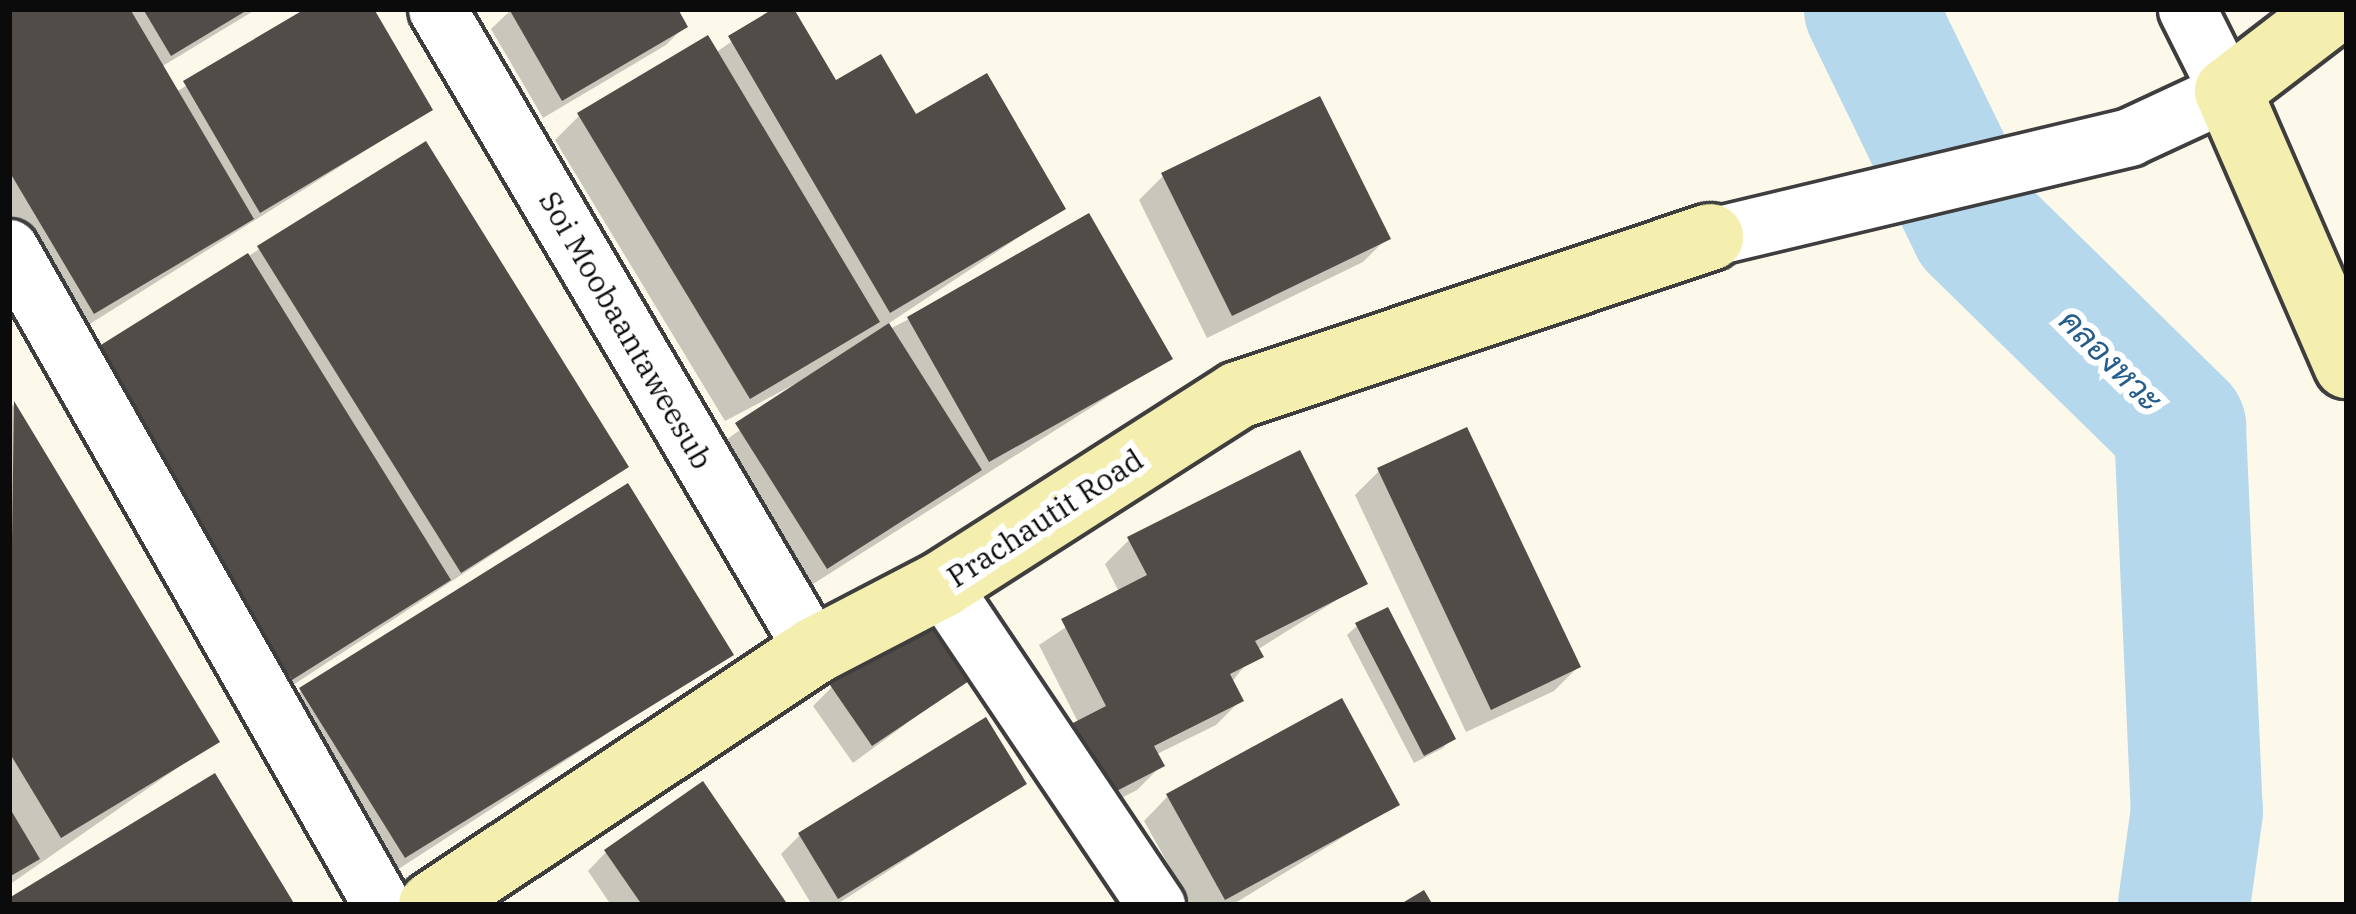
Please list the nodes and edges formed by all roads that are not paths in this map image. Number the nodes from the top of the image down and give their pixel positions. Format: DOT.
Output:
graph roads {
  1 [pos="437,9"];
  2 [pos="2187,9"];
  3 [pos="2335,9"];
  4 [pos="2228,91"];
  5 [pos="1710,237"];
  6 [pos="9,248"];
  7 [pos="2347,365"];
  8 [pos="941,585"];
  9 [pos="814,651"];
  10 [pos="382,905"];
  11 [pos="432,905"];
  12 [pos="1156,905"];
  1 -- 9 [label="street, Soi Moobaantaweesub"];
  2 -- 4 [label="street"];
  3 -- 4 [label="street"];
  4 -- 5 [label="street"];
  4 -- 7 [label="street"];
  5 -- 8 [label="street, Prachautit Road"];
  6 -- 10 [label="street"];
  8 -- 9 [label="street, Prachautit Road"];
  8 -- 12 [label="street"];
  9 -- 11 [label="street, Prachautit Road"];
}
